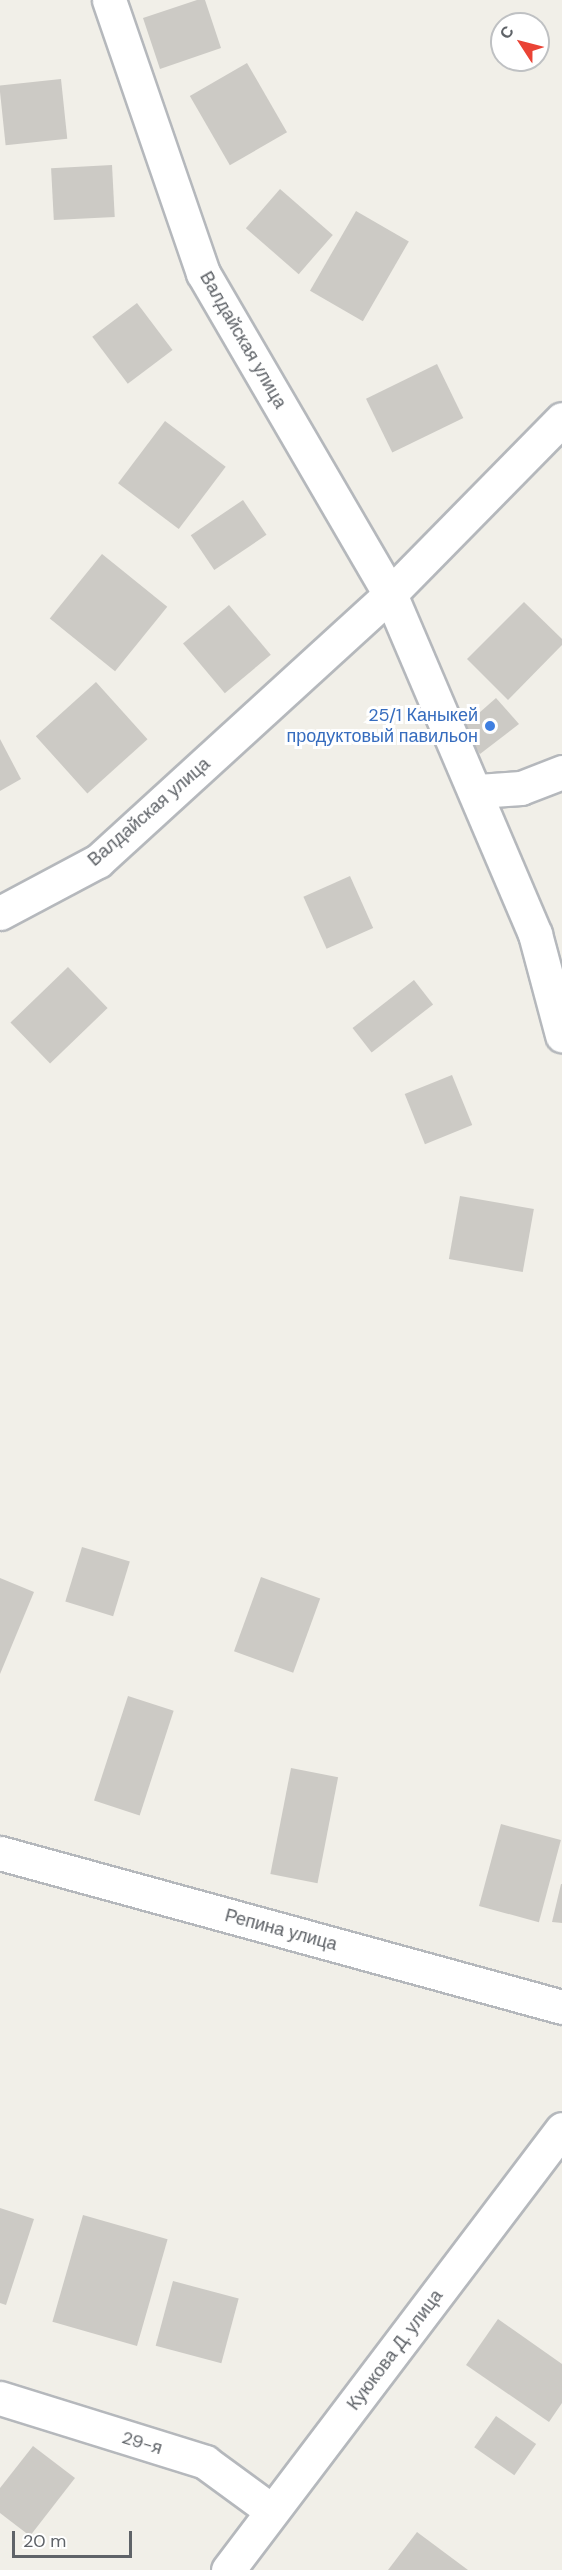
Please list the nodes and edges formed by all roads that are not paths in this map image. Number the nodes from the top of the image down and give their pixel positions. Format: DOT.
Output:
graph roads {
  1 [pos="109,0"];
  2 [pos="562,419"];
  3 [pos="390,594"];
  4 [pos="562,772"];
  5 [pos="477,791"];
  6 [pos="0,913"];
  7 [pos="562,1035"];
  8 [pos="0,1853"];
  9 [pos="562,2007"];
  10 [pos="562,2129"];
  11 [pos="0,2398"];
  12 [pos="272,2511"];
  13 [pos="228,2570"];
  1 -- 3 [label="street, Валдайская улица"];
  2 -- 3 [label="street, Валдайская улица"];
  3 -- 5 [label="street, Валдайская улица"];
  3 -- 6 [label="street, Валдайская улица"];
  4 -- 5 [label="street"];
  5 -- 7 [label="street, Валдайская улица"];
  8 -- 9 [label="street, Репина улица"];
  10 -- 12 [label="street, Куюкова Д. улица"];
  11 -- 12 [label="street, 29-я"];
  12 -- 13 [label="street, Куюкова Д. улица"];
}
